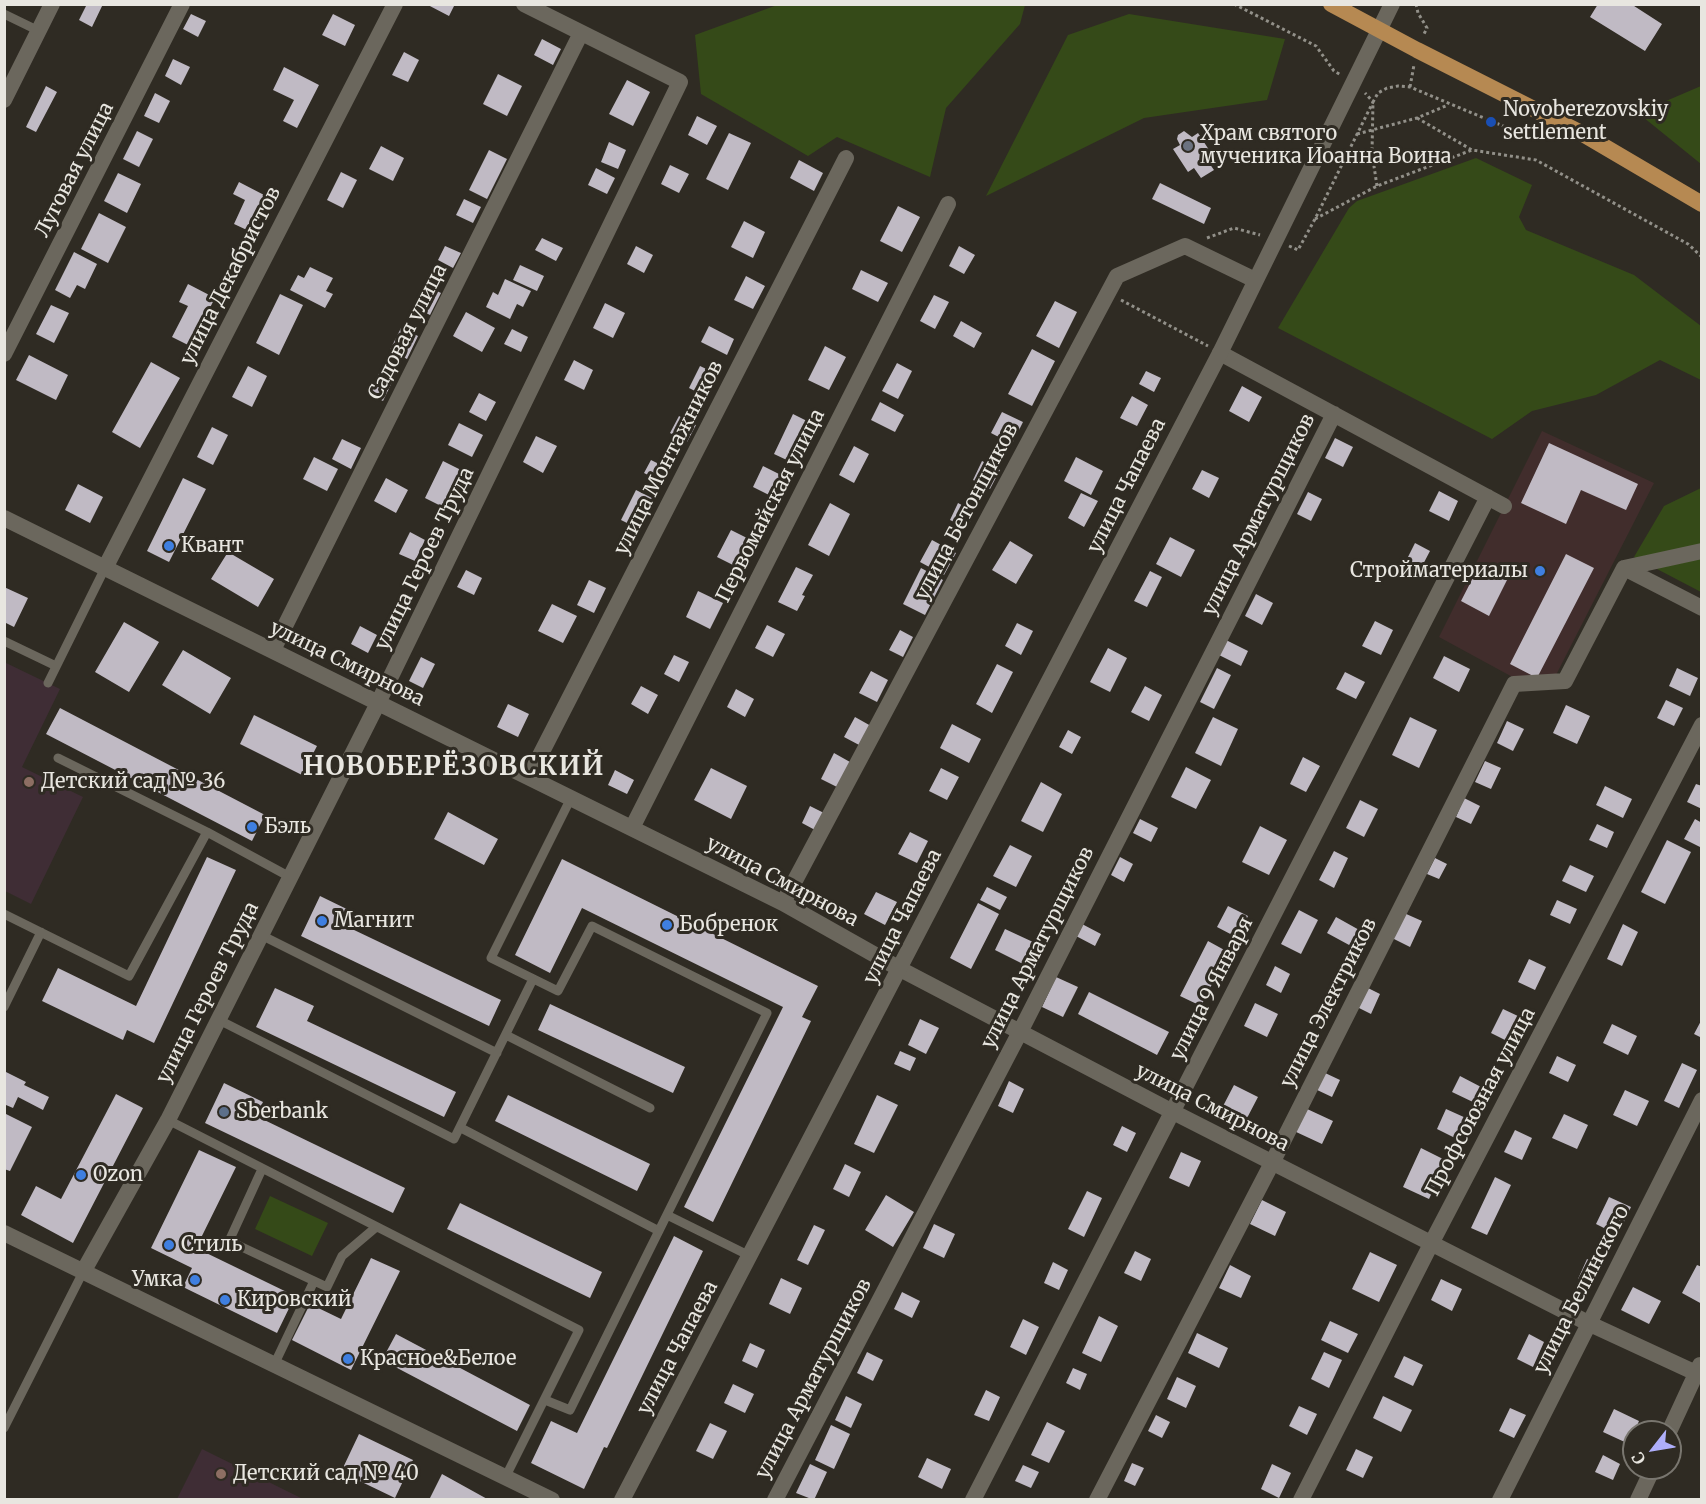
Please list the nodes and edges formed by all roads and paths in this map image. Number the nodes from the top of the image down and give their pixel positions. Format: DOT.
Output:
graph roads {
  1 [pos="52,4"];
  2 [pos="182,4"];
  3 [pos="394,4"];
  4 [pos="524,4"];
  5 [pos="1234,4"];
  6 [pos="1331,4"];
  7 [pos="1392,4"];
  8 [pos="4,14"];
  9 [pos="1379,30"];
  10 [pos="39,32"];
  11 [pos="581,33"];
  12 [pos="1316,46"];
  13 [pos="4,100"];
  14 [pos="1448,105"];
  15 [pos="1417,118"];
  16 [pos="1373,131"];
  17 [pos="1515,131"];
  18 [pos="1357,134"];
  19 [pos="1472,150"];
  20 [pos="846,158"];
  21 [pos="1377,186"];
  22 [pos="948,204"];
  23 [pos="1701,204"];
  24 [pos="1315,219"];
  25 [pos="1275,239"];
  26 [pos="1185,246"];
  27 [pos="1701,257"];
  28 [pos="1255,280"];
  29 [pos="1108,293"];
  30 [pos="1220,353"];
  31 [pos="4,354"];
  32 [pos="1334,414"];
  33 [pos="1488,497"];
  34 [pos="1504,506"];
  35 [pos="4,518"];
  36 [pos="1701,551"];
  37 [pos="105,568"];
  38 [pos="1624,568"];
  39 [pos="1701,608"];
  40 [pos="4,641"];
  41 [pos="273,651"];
  42 [pos="56,666"];
  43 [pos="48,683"];
  44 [pos="378,703"];
  45 [pos="1701,725"];
  46 [pos="58,758"];
  47 [pos="529,777"];
  48 [pos="571,798"];
  49 [pos="632,828"];
  50 [pos="207,832"];
  51 [pos="290,877"];
  52 [pos="783,903"];
  53 [pos="4,914"];
  54 [pos="41,932"];
  55 [pos="261,935"];
  56 [pos="900,969"];
  57 [pos="533,979"];
  58 [pos="4,1007"];
  59 [pos="219,1020"];
  60 [pos="1020,1032"];
  61 [pos="506,1035"];
  62 [pos="497,1053"];
  63 [pos="1701,1100"];
  64 [pos="650,1108"];
  65 [pos="1173,1112"];
  66 [pos="168,1120"];
  67 [pos="461,1128"];
  68 [pos="1272,1163"];
  69 [pos="262,1169"];
  70 [pos="667,1215"];
  71 [pos="375,1228"];
  72 [pos="659,1231"];
  73 [pos="4,1233"];
  74 [pos="1432,1242"];
  75 [pos="750,1256"];
  76 [pos="83,1272"];
  77 [pos="314,1281"];
  78 [pos="1590,1324"];
  79 [pos="274,1365"];
  80 [pos="1699,1368"];
  81 [pos="545,1400"];
  82 [pos="1675,1420"];
  83 [pos="4,1428"];
  84 [pos="505,1478"];
  85 [pos="1647,1480"];
  86 [pos="552,1500"];
  87 [pos="622,1500"];
  88 [pos="775,1500"];
  89 [pos="973,1500"];
  90 [pos="1097,1500"];
  91 [pos="1301,1500"];
  92 [pos="1500,1500"];
  93 [pos="1638,1500"];
  1 -- 10 [label="street"];
  2 -- 31 [label="street, Луговая улица"];
  3 -- 37 [label="street, улица Декабристов"];
  4 -- 11 [label="street"];
  5 -- 12 [label="path"];
  6 -- 9 [label="main road"];
  7 -- 9 [label="street, улица Чапаева"];
  8 -- 10 [label="lane"];
  9 -- 23 [label="main road"];
  9 -- 25 [label="street, улица Чапаева"];
  10 -- 13 [label="street"];
  11 -- 41 [label="street, Садовая улица"];
  11 -- 44 [label="street, улица Героев Труда"];
  14 -- 15 [label="path"];
  15 -- 16 [label="path"];
  15 -- 19 [label="path"];
  16 -- 17 [label="path"];
  16 -- 18 [label="path"];
  16 -- 21 [label="path"];
  19 -- 21 [label="path"];
  19 -- 27 [label="path"];
  20 -- 47 [label="street, улица Монтажников"];
  21 -- 24 [label="path"];
  22 -- 49 [label="street, Первомайская улица"];
  25 -- 26 [label="path"];
  25 -- 28 [label="street, улица Чапаева"];
  26 -- 28 [label="street"];
  26 -- 29 [label="street, улица Бетонщиков"];
  28 -- 30 [label="street, улица Чапаева"];
  29 -- 30 [label="path"];
  29 -- 52 [label="street, улица Бетонщиков"];
  30 -- 32 [label="street"];
  30 -- 56 [label="street, улица Чапаева"];
  32 -- 33 [label="street"];
  32 -- 60 [label="street, улица Арматурщиков"];
  33 -- 34 [label="street"];
  33 -- 65 [label="street, улица 9 Января"];
  35 -- 37 [label="street, улица Смирнова"];
  36 -- 38 [label="street"];
  37 -- 41 [label="street, улица Смирнова"];
  37 -- 42 [label="lane"];
  38 -- 39 [label="street"];
  38 -- 68 [label="street, улица Электриков"];
  40 -- 42 [label="lane"];
  41 -- 44 [label="street, улица Смирнова"];
  42 -- 43 [label="lane"];
  44 -- 47 [label="street, улица Смирнова"];
  44 -- 51 [label="street, улица Героев Труда"];
  45 -- 74 [label="street, Профсоюзная улица"];
  46 -- 50 [label="lane"];
  47 -- 48 [label="street, улица Смирнова"];
  48 -- 49 [label="street, улица Смирнова"];
  48 -- 57 [label="lane"];
  49 -- 52 [label="street, улица Смирнова"];
  50 -- 51 [label="lane"];
  50 -- 54 [label="lane"];
  51 -- 55 [label="street, улица Героев Труда"];
  52 -- 56 [label="street, улица Смирнова"];
  53 -- 54 [label="lane"];
  54 -- 58 [label="lane"];
  55 -- 59 [label="street, улица Героев Труда"];
  55 -- 62 [label="lane"];
  56 -- 60 [label="street, улица Смирнова"];
  56 -- 75 [label="street, улица Чапаева"];
  57 -- 61 [label="lane"];
  57 -- 70 [label="lane"];
  59 -- 66 [label="street, улица Героев Труда"];
  59 -- 67 [label="lane"];
  60 -- 65 [label="street, улица Смирнова"];
  60 -- 88 [label="street, улица Арматурщиков"];
  61 -- 62 [label="lane"];
  61 -- 64 [label="lane"];
  62 -- 67 [label="lane"];
  63 -- 78 [label="street, улица Белинского"];
  65 -- 68 [label="street, улица Смирнова"];
  65 -- 89 [label="street, улица 9 Января"];
  66 -- 69 [label="lane"];
  66 -- 76 [label="street, улица Героев Труда"];
  67 -- 72 [label="lane"];
  68 -- 74 [label="street, улица Смирнова"];
  68 -- 90 [label="street, улица Электриков"];
  69 -- 71 [label="lane"];
  69 -- 77 [label="lane"];
  70 -- 72 [label="lane"];
  70 -- 75 [label="lane"];
  71 -- 77 [label="lane"];
  71 -- 81 [label="lane"];
  72 -- 81 [label="lane"];
  73 -- 76 [label="street"];
  74 -- 78 [label="street, улица Смирнова"];
  74 -- 91 [label="street, Профсоюзная улица"];
  75 -- 87 [label="street, улица Чапаева"];
  76 -- 79 [label="street"];
  76 -- 83 [label="lane"];
  77 -- 79 [label="lane"];
  78 -- 80 [label="street, улица Смирнова"];
  78 -- 92 [label="street, улица Белинского"];
  79 -- 84 [label="street"];
  80 -- 82 [label="street"];
  81 -- 84 [label="lane"];
  84 -- 86 [label="street"];
  85 -- 93 [label="street"];
}
